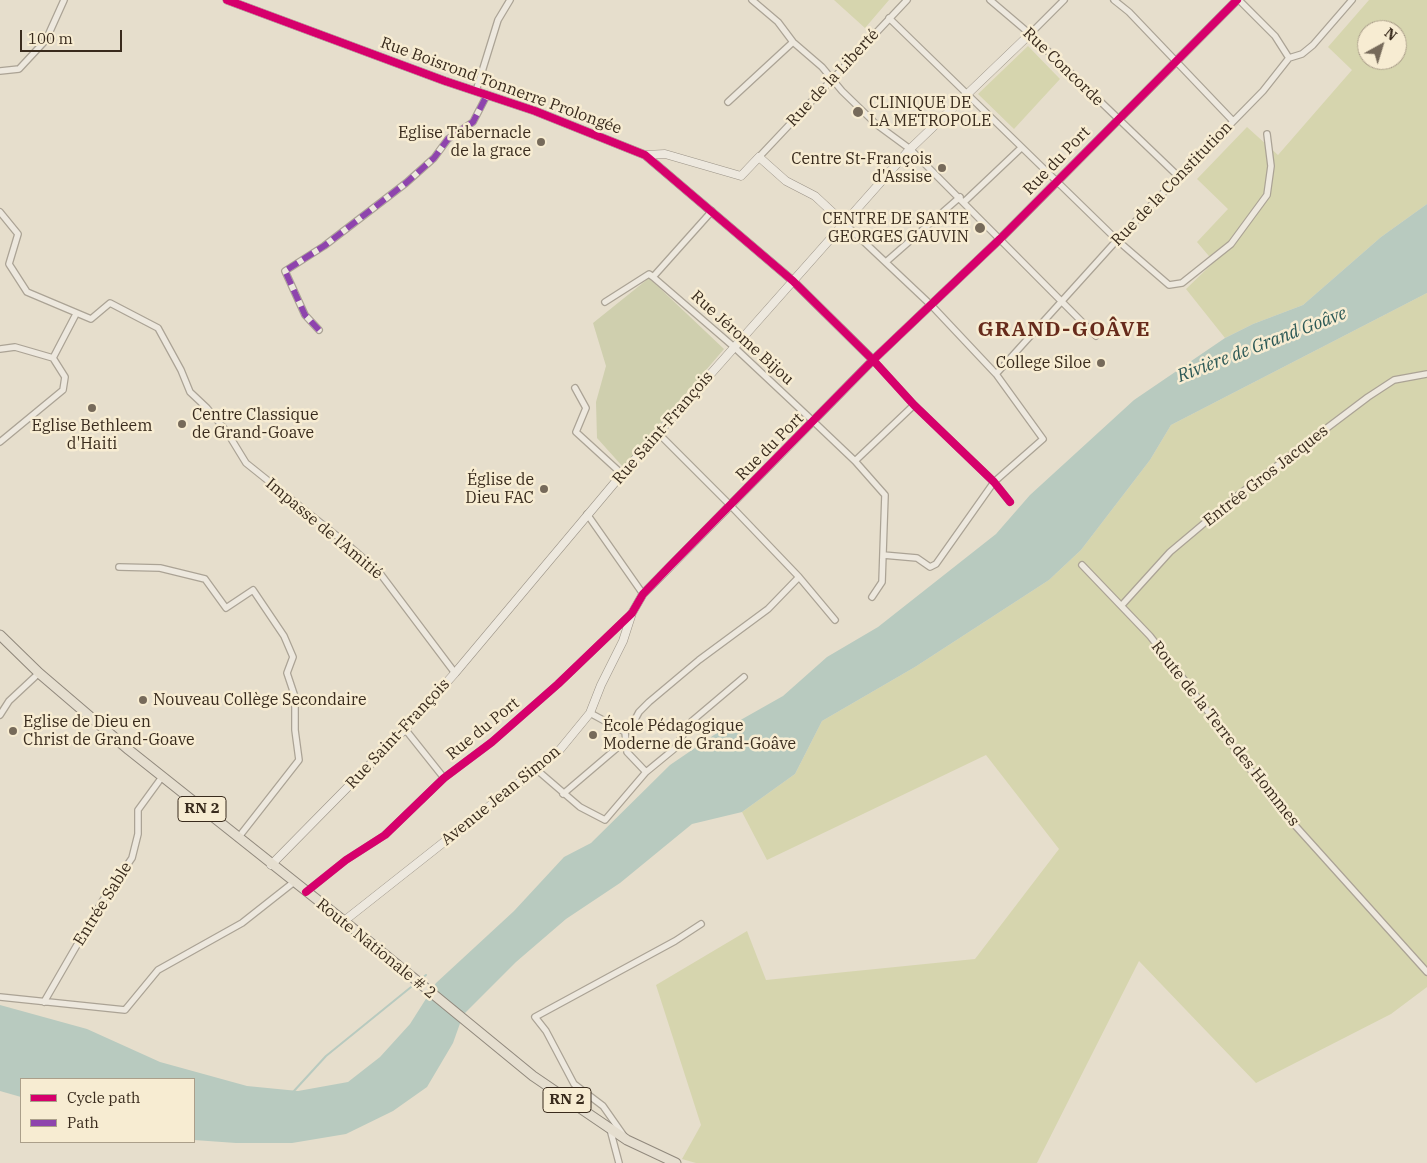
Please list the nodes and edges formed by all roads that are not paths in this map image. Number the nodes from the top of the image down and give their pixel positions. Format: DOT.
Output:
graph roads {
  1 [pos="64,0"];
  2 [pos="228,0"];
  3 [pos="510,0"];
  4 [pos="752,0"];
  5 [pos="907,0"];
  6 [pos="990,0"];
  7 [pos="1064,0"];
  8 [pos="1114,0"];
  9 [pos="1238,0"];
  10 [pos="1352,0"];
  11 [pos="888,18"];
  12 [pos="1030,34"];
  13 [pos="793,42"];
  14 [pos="1289,58"];
  15 [pos="1176,61"];
  16 [pos="0,72"];
  17 [pos="832,79"];
  18 [pos="476,91"];
  19 [pos="968,94"];
  20 [pos="487,95"];
  21 [pos="728,102"];
  22 [pos="1117,119"];
  23 [pos="1233,121"];
  24 [pos="1267,134"];
  25 [pos="1021,148"];
  26 [pos="910,149"];
  27 [pos="644,155"];
  28 [pos="759,157"];
  29 [pos="1178,176"];
  30 [pos="1056,182"];
  31 [pos="962,200"];
  32 [pos="712,211"];
  33 [pos="0,212"];
  34 [pos="844,223"];
  35 [pos="1000,239"];
  36 [pos="1117,240"];
  37 [pos="887,261"];
  38 [pos="653,277"];
  39 [pos="794,281"];
  40 [pos="1061,301"];
  41 [pos="605,302"];
  42 [pos="932,306"];
  43 [pos="76,314"];
  44 [pos="320,330"];
  45 [pos="1096,336"];
  46 [pos="734,347"];
  47 [pos="0,349"];
  48 [pos="53,358"];
  49 [pos="873,360"];
  50 [pos="996,374"];
  51 [pos="1427,374"];
  52 [pos="576,388"];
  53 [pos="914,405"];
  54 [pos="814,422"];
  55 [pos="658,433"];
  56 [pos="0,442"];
  57 [pos="855,461"];
  58 [pos="622,474"];
  59 [pos="994,482"];
  60 [pos="1010,502"];
  61 [pos="731,506"];
  62 [pos="587,514"];
  63 [pos="883,555"];
  64 [pos="1082,565"];
  65 [pos="119,567"];
  66 [pos="799,577"];
  67 [pos="643,594"];
  68 [pos="872,597"];
  69 [pos="1122,605"];
  70 [pos="632,613"];
  71 [pos="835,620"];
  72 [pos="0,635"];
  73 [pos="39,673"];
  74 [pos="455,673"];
  75 [pos="744,677"];
  76 [pos="590,714"];
  77 [pos="0,716"];
  78 [pos="405,729"];
  79 [pos="625,732"];
  80 [pos="624,742"];
  81 [pos="538,770"];
  82 [pos="646,772"];
  83 [pos="162,777"];
  84 [pos="444,778"];
  85 [pos="563,794"];
  86 [pos="238,838"];
  87 [pos="271,865"];
  88 [pos="294,882"];
  89 [pos="306,892"];
  90 [pos="344,922"];
  91 [pos="701,924"];
  92 [pos="1427,972"];
  93 [pos="0,997"];
  94 [pos="44,1002"];
  95 [pos="610,1129"];
  96 [pos="627,1140"];
  97 [pos="619,1163"];
  98 [pos="676,1163"];
  1 -- 16 [label="street"];
  2 -- 18 [label="street, Rue Boisrond Tonnerre Prolongée"];
  3 -- 18 [label="street"];
  4 -- 13 [label="street"];
  5 -- 11 [label="street, Rue de la Liberté"];
  6 -- 12 [label="street, Rue Concorde"];
  7 -- 12 [label="street, Rue Saint-François"];
  8 -- 15 [label="street"];
  9 -- 14 [label="street"];
  9 -- 15 [label="street, Rue du Port"];
  10 -- 14 [label="street, Rue de la Constitution"];
  11 -- 17 [label="street, Rue de la Liberté"];
  11 -- 19 [label="street"];
  12 -- 19 [label="street, Rue Saint-François"];
  12 -- 22 [label="street, Rue Concorde"];
  13 -- 17 [label="street"];
  13 -- 21 [label="street"];
  14 -- 23 [label="street, Rue de la Constitution"];
  15 -- 22 [label="street, Rue du Port"];
  15 -- 23 [label="street"];
  17 -- 26 [label="street"];
  17 -- 28 [label="street, Rue de la Liberté"];
  18 -- 20 [label="street, Rue Boisrond Tonnerre Prolongée"];
  19 -- 25 [label="street"];
  19 -- 26 [label="street, Rue Saint-François"];
  20 -- 27 [label="street, Rue Boisrond Tonnerre Prolongée"];
  20 -- 44 [label="street"];
  22 -- 29 [label="street, Rue Concorde"];
  22 -- 30 [label="street, Rue du Port"];
  23 -- 29 [label="street, Rue de la Constitution"];
  24 -- 36 [label="street"];
  25 -- 30 [label="street"];
  25 -- 31 [label="street"];
  26 -- 31 [label="street"];
  26 -- 34 [label="street, Rue Saint-François"];
  27 -- 28 [label="street"];
  27 -- 32 [label="street, Rue Boisrond Tonnerre Prolongée"];
  28 -- 34 [label="street"];
  29 -- 36 [label="street, Rue de la Constitution"];
  30 -- 35 [label="street, Rue du Port"];
  30 -- 36 [label="street"];
  31 -- 35 [label="street"];
  31 -- 37 [label="street"];
  32 -- 38 [label="street"];
  32 -- 39 [label="street, Rue Boisrond Tonnerre Prolongée"];
  33 -- 43 [label="street"];
  34 -- 37 [label="street"];
  34 -- 39 [label="street, Rue Saint-François"];
  35 -- 40 [label="street"];
  35 -- 42 [label="street, Rue du Port"];
  36 -- 40 [label="street, Rue de la Constitution"];
  37 -- 42 [label="street"];
  38 -- 41 [label="street"];
  38 -- 46 [label="street, Rue Jérome Bijou"];
  39 -- 46 [label="street, Rue Saint-François"];
  39 -- 49 [label="street, Rue Boisrond Tonnerre Prolongée"];
  40 -- 45 [label="street"];
  40 -- 50 [label="street, Rue de la Constitution"];
  42 -- 49 [label="street, Rue du Port"];
  42 -- 50 [label="street"];
  43 -- 48 [label="street"];
  43 -- 74 [label="street, Impasse de l'Amitié"];
  46 -- 54 [label="street, Rue Jérome Bijou"];
  46 -- 55 [label="street, Rue Saint-François"];
  47 -- 48 [label="street"];
  48 -- 56 [label="street"];
  49 -- 53 [label="street"];
  49 -- 54 [label="street, Rue du Port"];
  50 -- 59 [label="street"];
  51 -- 69 [label="street, Entrée Gros Jacques"];
  52 -- 58 [label="street"];
  53 -- 57 [label="street"];
  53 -- 59 [label="street"];
  54 -- 57 [label="street, Rue Jérome Bijou"];
  54 -- 61 [label="street, Rue du Port"];
  55 -- 58 [label="street, Rue Saint-François"];
  55 -- 61 [label="street"];
  57 -- 63 [label="street, Rue Jérome Bijou"];
  58 -- 62 [label="street, Rue Saint-François"];
  59 -- 60 [label="street"];
  59 -- 63 [label="street"];
  61 -- 66 [label="street"];
  61 -- 67 [label="street, Rue du Port"];
  62 -- 67 [label="street"];
  62 -- 74 [label="street, Rue Saint-François"];
  63 -- 68 [label="street, Rue Jérome Bijou"];
  64 -- 69 [label="street, Route de la Terre des Hommes"];
  65 -- 86 [label="street"];
  66 -- 71 [label="street"];
  66 -- 79 [label="street"];
  67 -- 70 [label="street, Rue du Port"];
  69 -- 92 [label="street, Route de la Terre des Hommes"];
  70 -- 76 [label="street, Avenue Jean Simon"];
  70 -- 84 [label="street, Rue du Port"];
  72 -- 73 [label="main road, Route Nationale # 2 / RN 2"];
  73 -- 77 [label="street"];
  73 -- 83 [label="main road, Route Nationale # 2 / RN 2"];
  74 -- 78 [label="street, Rue Saint-François"];
  75 -- 82 [label="street"];
  76 -- 79 [label="street"];
  76 -- 81 [label="street, Avenue Jean Simon"];
  78 -- 84 [label="street"];
  78 -- 87 [label="street, Rue Saint-François"];
  79 -- 80 [label="street"];
  80 -- 82 [label="street"];
  80 -- 85 [label="street"];
  81 -- 85 [label="street"];
  81 -- 90 [label="street, Avenue Jean Simon"];
  82 -- 85 [label="street"];
  83 -- 86 [label="main road, Route Nationale # 2 / RN 2"];
  83 -- 94 [label="street, Entrée Sable"];
  84 -- 89 [label="street, Rue du Port"];
  86 -- 87 [label="main road, Route Nationale # 2 / RN 2"];
  87 -- 88 [label="main road, Route Nationale # 2 / RN 2"];
  88 -- 89 [label="main road, Route Nationale # 2 / RN 2"];
  88 -- 94 [label="street"];
  89 -- 90 [label="main road, Route Nationale # 2 / RN 2"];
  90 -- 95 [label="main road, Route Nationale # 2 / RN 2"];
  91 -- 96 [label="street"];
  93 -- 94 [label="street"];
  95 -- 96 [label="main road, Route Nationale # 2 / RN 2"];
  95 -- 97 [label="street"];
  96 -- 98 [label="main road, Route Nationale # 2 / RN 2"];
}
